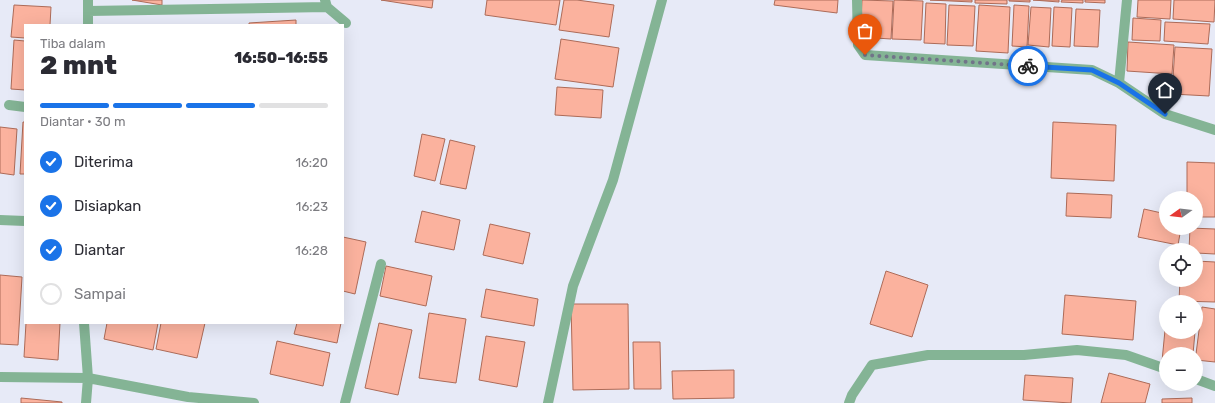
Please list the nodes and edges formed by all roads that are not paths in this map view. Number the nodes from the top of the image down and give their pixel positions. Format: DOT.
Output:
graph roads {
  1 [pos="88,0"];
  2 [pos="662,0"];
  3 [pos="857,0"];
  4 [pos="1127,0"];
  5 [pos="326,4"];
  6 [pos="88,11"];
  7 [pos="346,23"];
  8 [pos="88,24"];
  9 [pos="1119,83"];
  10 [pos="9,105"];
  11 [pos="24,107"];
  12 [pos="1215,130"];
  13 [pos="0,220"];
  14 [pos="24,221"];
  15 [pos="381,264"];
  16 [pos="84,324"];
  17 [pos="1159,367"];
  18 [pos="0,377"];
  19 [pos="88,378"];
  20 [pos="1203,382"];
  21 [pos="1215,386"];
  22 [pos="86,403"];
  23 [pos="254,403"];
  24 [pos="345,403"];
  25 [pos="548,403"];
  26 [pos="849,403"];
  1 -- 6 [label="street"];
  2 -- 25 [label="street"];
  3 -- 9 [label="street"];
  4 -- 9 [label="street"];
  5 -- 6 [label="street"];
  5 -- 7 [label="street"];
  6 -- 8 [label="street"];
  9 -- 12 [label="street"];
  10 -- 11 [label="street"];
  13 -- 14 [label="street"];
  15 -- 24 [label="street"];
  16 -- 19 [label="street"];
  17 -- 26 [label="street"];
  18 -- 19 [label="street"];
  19 -- 22 [label="street"];
  19 -- 23 [label="street"];
  20 -- 21 [label="street"];
}
